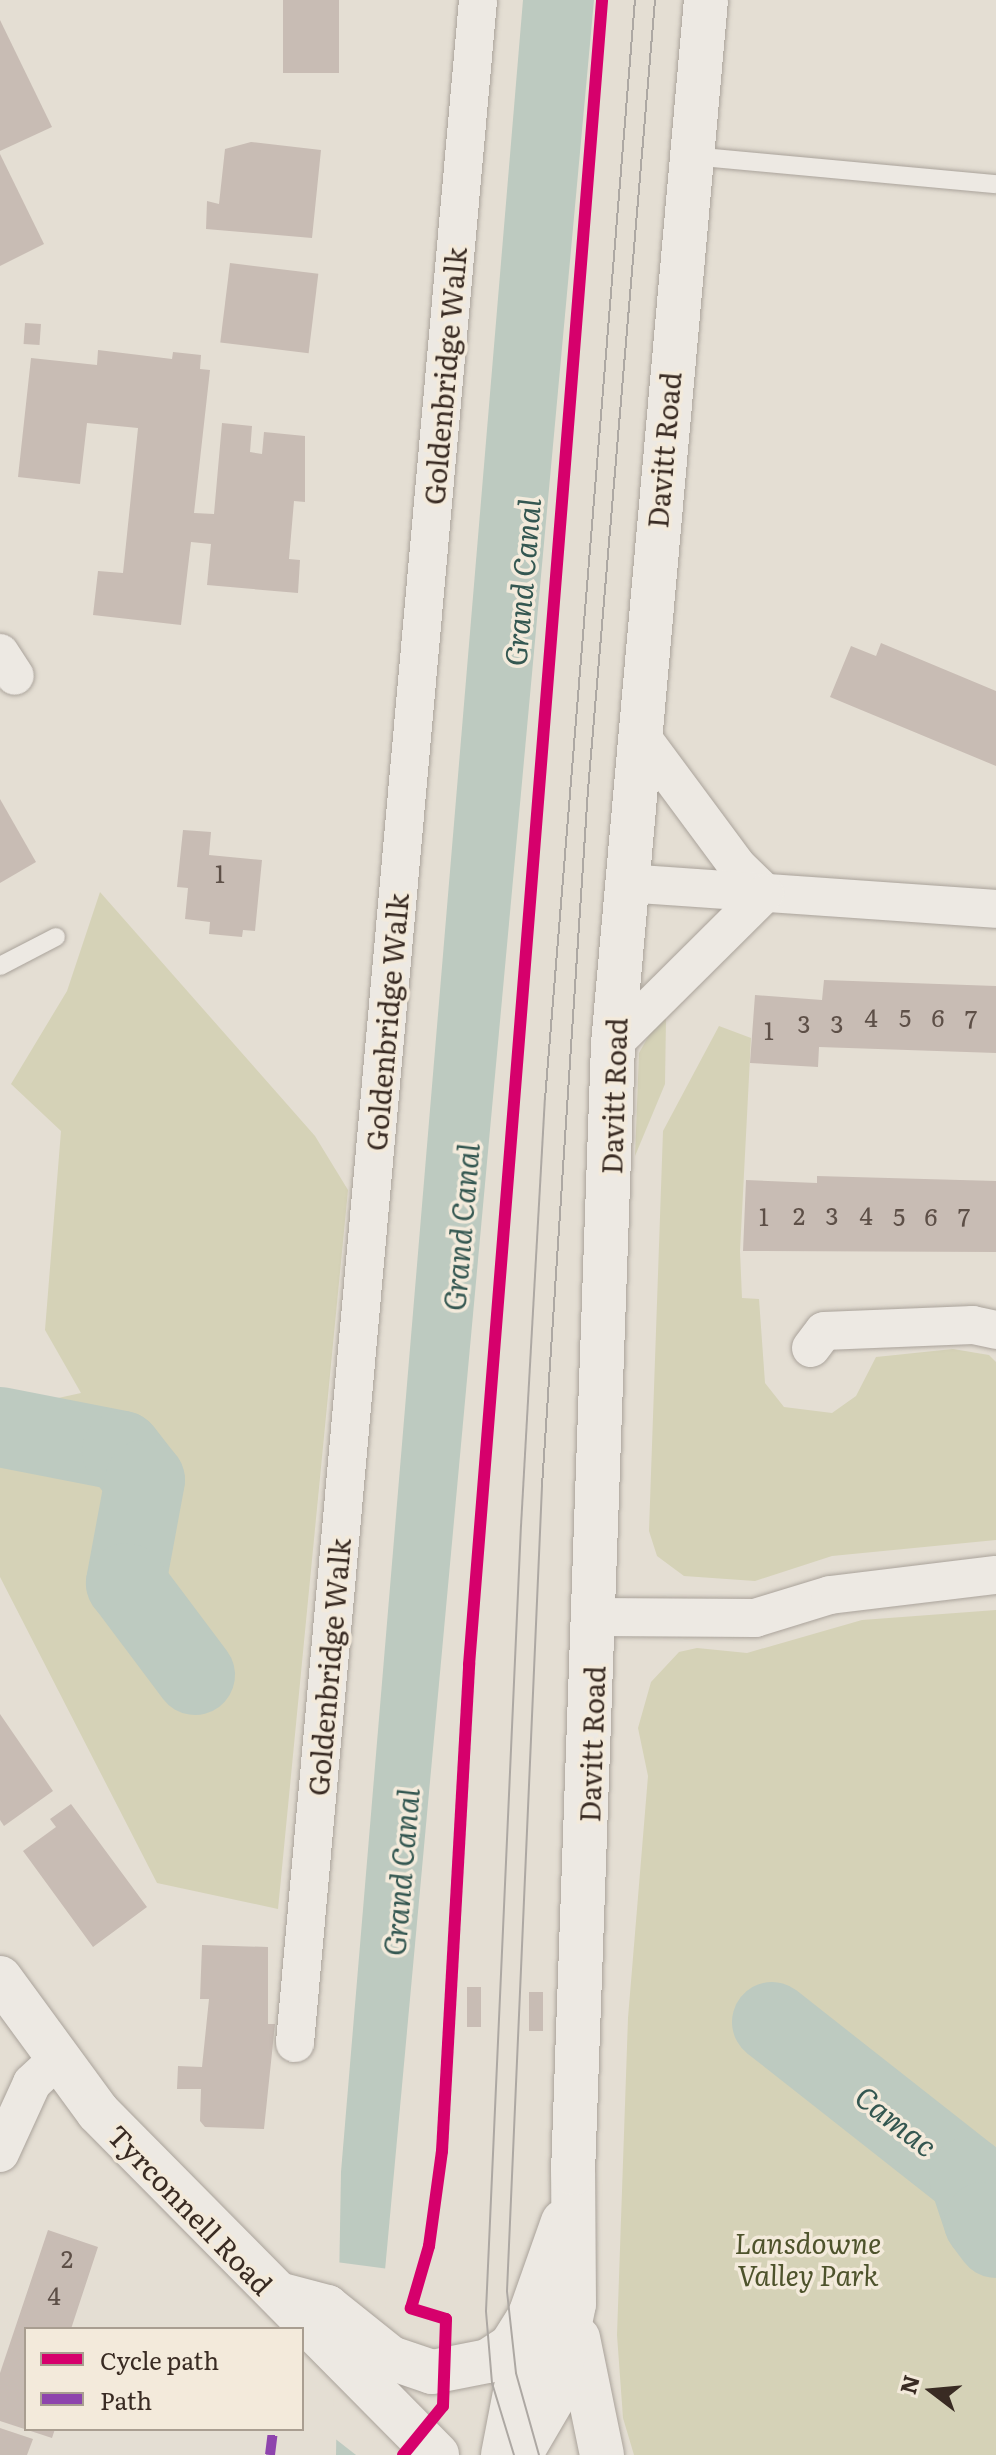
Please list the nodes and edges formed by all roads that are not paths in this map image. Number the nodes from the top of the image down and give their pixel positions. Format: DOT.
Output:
graph roads {
  1 [pos="478,0"];
  2 [pos="706,0"];
  3 [pos="689,156"];
  4 [pos="996,184"];
  5 [pos="638,732"];
  6 [pos="626,883"];
  7 [pos="765,893"];
  8 [pos="996,909"];
  9 [pos="56,937"];
  10 [pos="0,966"];
  11 [pos="613,1044"];
  12 [pos="996,1330"];
  13 [pos="811,1348"];
  14 [pos="996,1575"];
  15 [pos="595,1617"];
  16 [pos="0,1978"];
  17 [pos="295,2043"];
  18 [pos="58,2059"];
  19 [pos="0,2153"];
  20 [pos="573,2195"];
  21 [pos="574,2304"];
  22 [pos="530,2315"];
  23 [pos="325,2325"];
  24 [pos="437,2455"];
  25 [pos="503,2455"];
  26 [pos="520,2455"];
  27 [pos="602,2455"];
  1 -- 17 [label="street, Goldenbridge Walk"];
  2 -- 3 [label="main road, Davitt Road"];
  3 -- 4 [label="lane"];
  3 -- 5 [label="main road, Davitt Road"];
  5 -- 6 [label="main road, Davitt Road"];
  5 -- 7 [label="street"];
  6 -- 7 [label="street"];
  6 -- 11 [label="main road, Davitt Road"];
  7 -- 8 [label="street"];
  7 -- 11 [label="street"];
  9 -- 10 [label="lane"];
  11 -- 15 [label="main road, Davitt Road"];
  12 -- 13 [label="street"];
  14 -- 15 [label="street"];
  15 -- 20 [label="main road, Davitt Road"];
  16 -- 18 [label="main road, Tyrconnell Road"];
  18 -- 19 [label="street"];
  18 -- 23 [label="main road, Tyrconnell Road"];
  20 -- 21 [label="main road, Davitt Road"];
  20 -- 22 [label="main road, Davitt Road"];
  21 -- 26 [label="main road, Davitt Road"];
  21 -- 27 [label="main road"];
  22 -- 23 [label="main road, Davitt Road"];
  22 -- 25 [label="main road, Davitt Road"];
  23 -- 24 [label="main road, Tyrconnell Road"];
}
